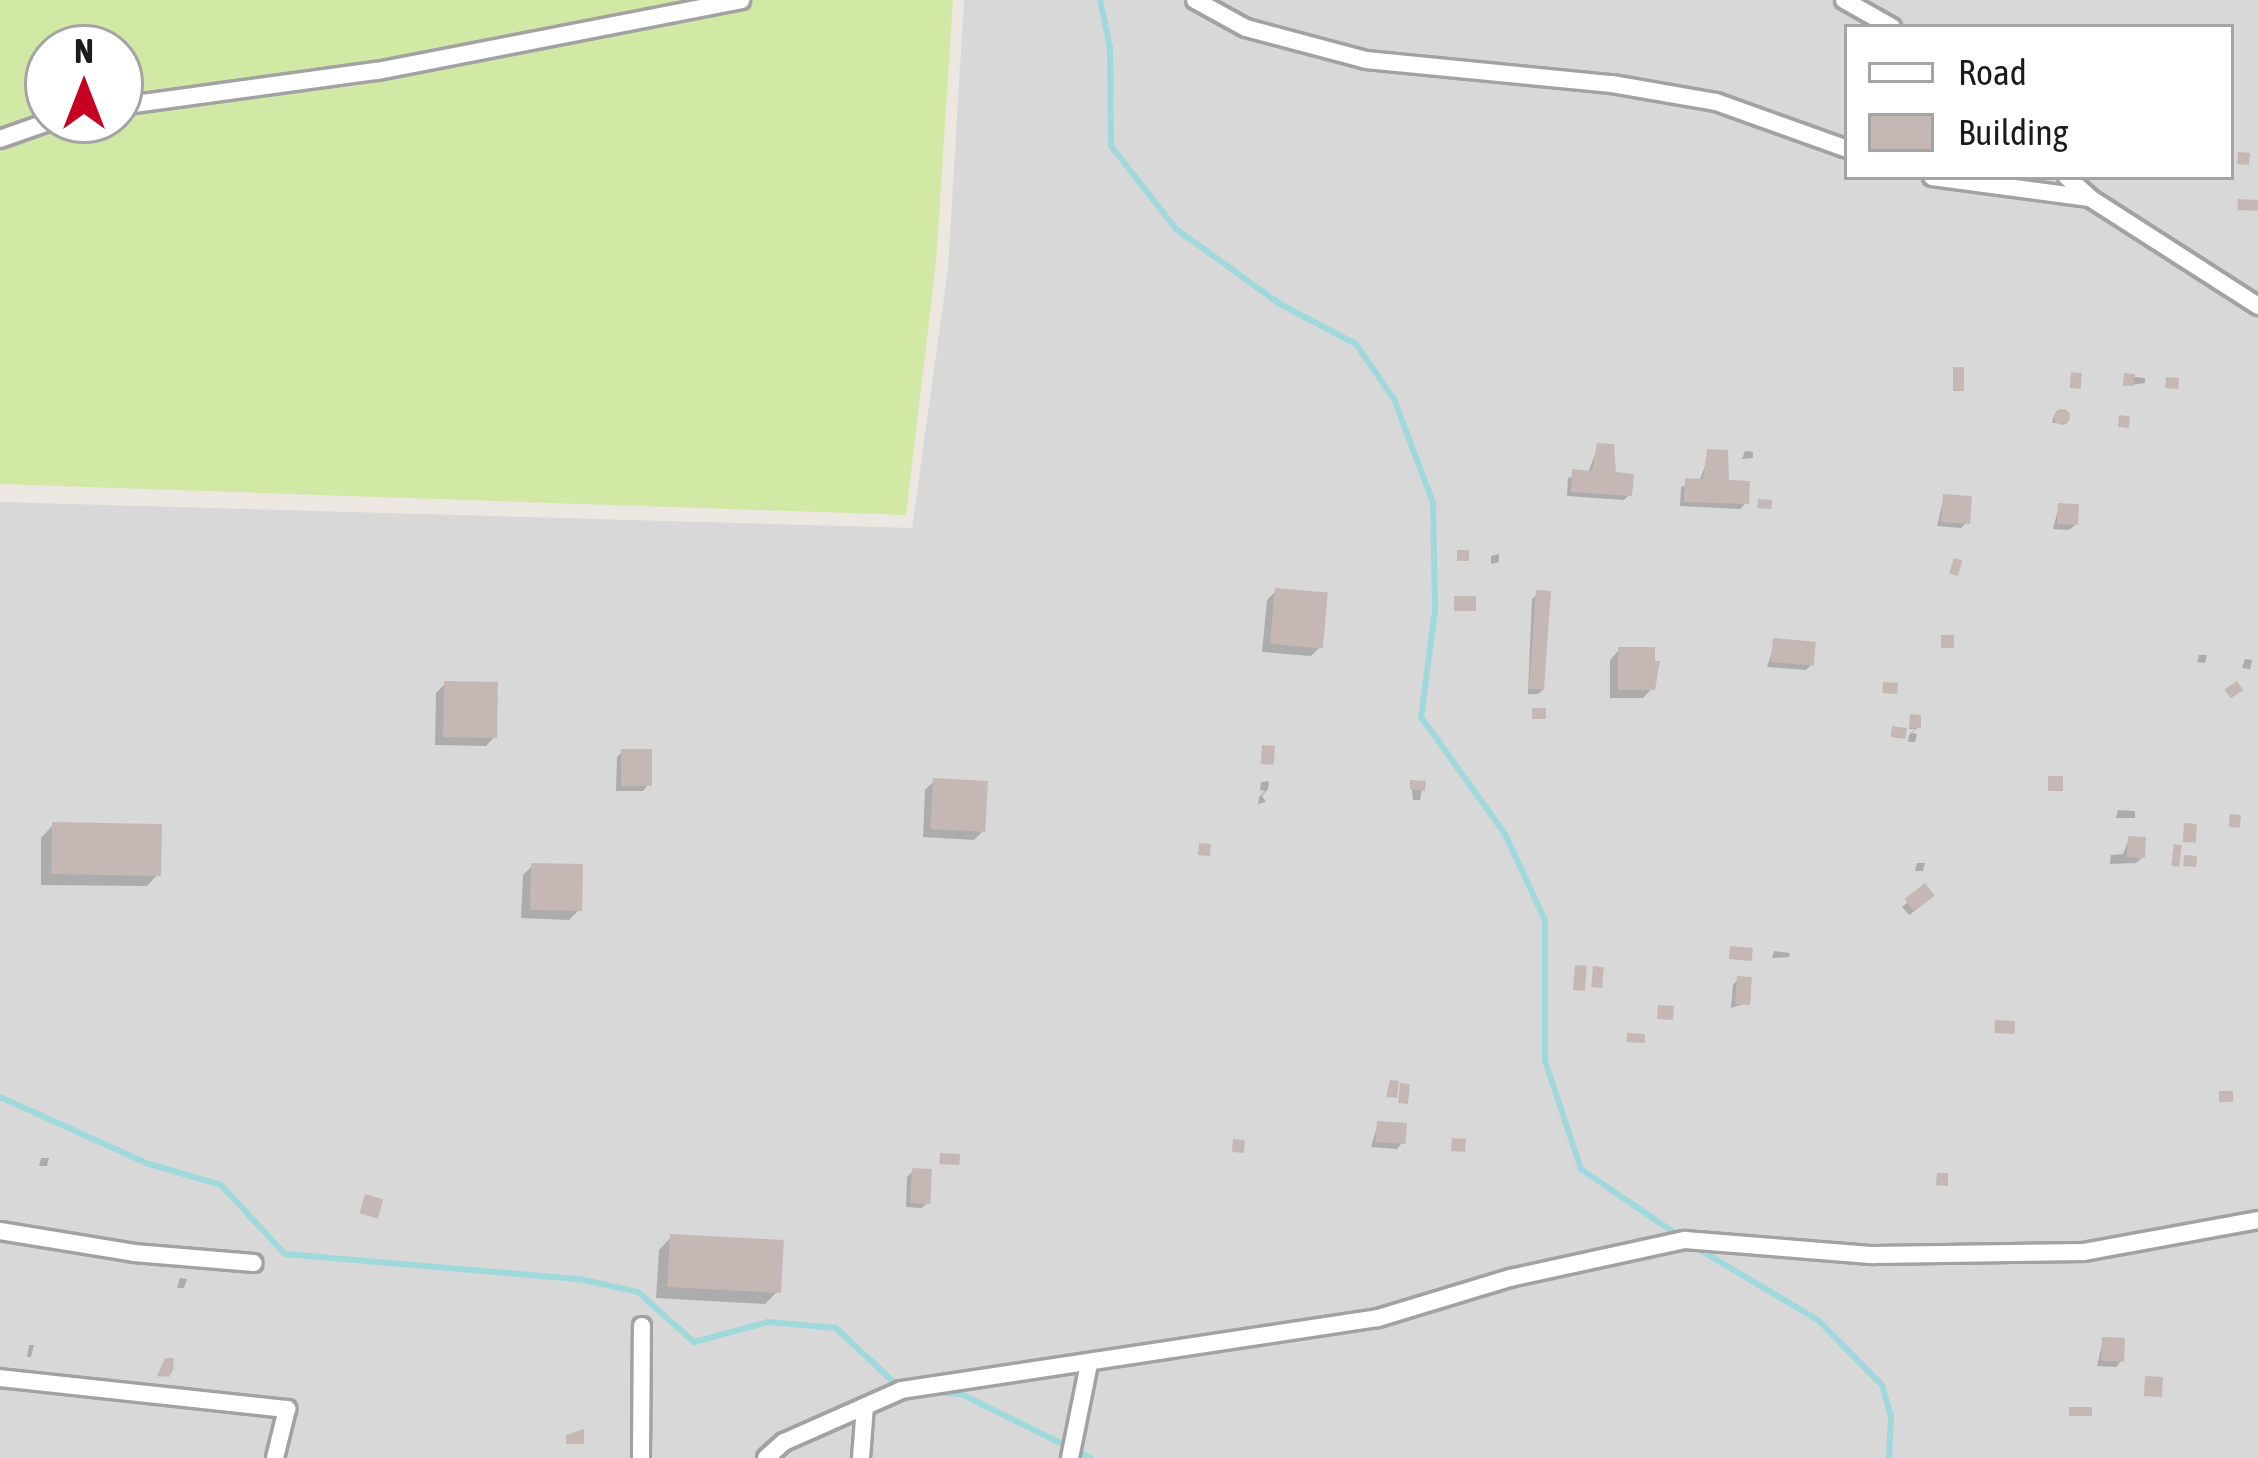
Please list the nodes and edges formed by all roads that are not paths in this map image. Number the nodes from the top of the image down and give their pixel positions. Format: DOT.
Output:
graph roads {
  1 [pos="741,0"];
  2 [pos="1196,0"];
  3 [pos="1844,0"];
  4 [pos="1887,24"];
  5 [pos="144,103"];
  6 [pos="1844,148"];
  7 [pos="1955,180"];
  8 [pos="2070,180"];
  9 [pos="2090,198"];
  10 [pos="2258,307"];
  11 [pos="2258,1220"];
  12 [pos="0,1231"];
  13 [pos="254,1263"];
  14 [pos="642,1327"];
  15 [pos="1089,1364"];
  16 [pos="0,1378"];
  17 [pos="865,1406"];
  18 [pos="275,1458"];
  19 [pos="641,1458"];
  20 [pos="766,1458"];
  21 [pos="861,1458"];
  22 [pos="1070,1458"];
  1 -- 5 [label="street"];
  2 -- 6 [label="street"];
  3 -- 4 [label="street"];
  7 -- 9 [label="street"];
  8 -- 9 [label="street"];
  9 -- 10 [label="street"];
  11 -- 15 [label="street"];
  12 -- 13 [label="street"];
  14 -- 19 [label="street"];
  15 -- 17 [label="street"];
  15 -- 22 [label="street"];
  16 -- 18 [label="street"];
  17 -- 20 [label="street"];
  17 -- 21 [label="street"];
}
